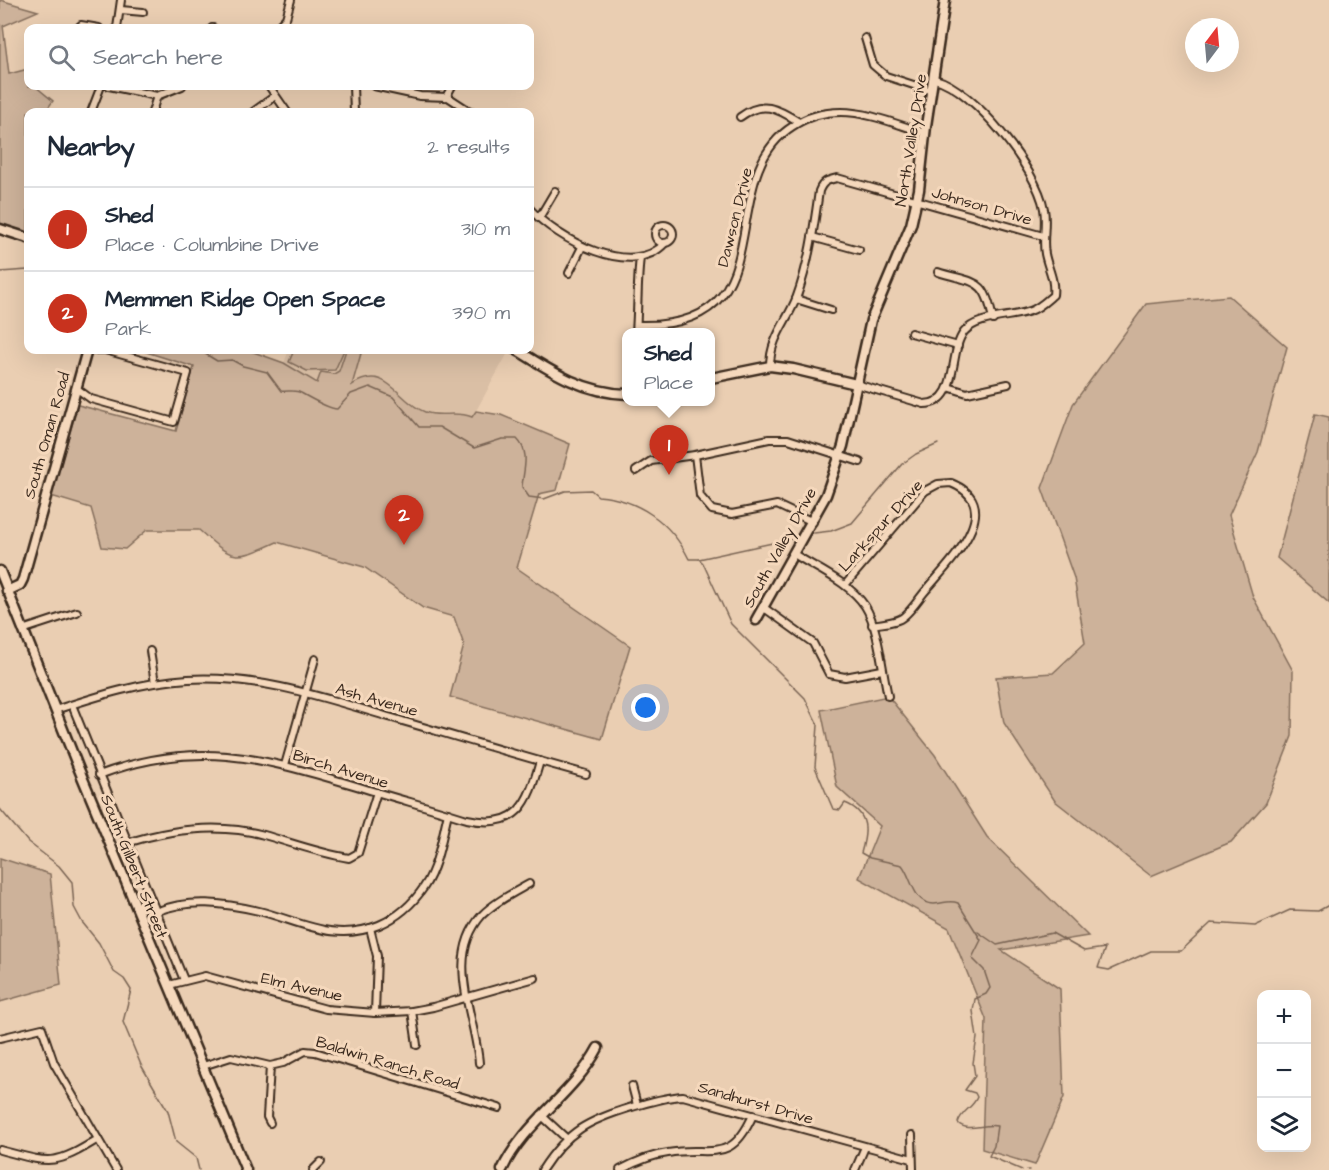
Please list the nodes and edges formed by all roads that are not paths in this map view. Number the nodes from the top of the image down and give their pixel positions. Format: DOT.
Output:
graph roads {
  1 [pos="121,0"];
  2 [pos="291,0"];
  3 [pos="945,0"];
  4 [pos="121,9"];
  5 [pos="143,12"];
  6 [pos="118,24"];
  7 [pos="280,24"];
  8 [pos="865,38"];
  9 [pos="935,79"];
  10 [pos="99,90"];
  11 [pos="128,90"];
  12 [pos="172,90"];
  13 [pos="271,90"];
  14 [pos="353,90"];
  15 [pos="394,90"];
  16 [pos="450,90"];
  17 [pos="932,91"];
  18 [pos="157,96"];
  19 [pos="275,96"];
  20 [pos="446,97"];
  21 [pos="93,108"];
  22 [pos="153,108"];
  23 [pos="258,108"];
  24 [pos="284,108"];
  25 [pos="354,108"];
  26 [pos="466,108"];
  27 [pos="740,117"];
  28 [pos="799,122"];
  29 [pos="925,133"];
  30 [pos="555,191"];
  31 [pos="917,201"];
  32 [pos="534,214"];
  33 [pos="539,218"];
  34 [pos="0,229"];
  35 [pos="1043,236"];
  36 [pos="24,237"];
  37 [pos="812,237"];
  38 [pos="665,243"];
  39 [pos="582,247"];
  40 [pos="859,250"];
  41 [pos="640,257"];
  42 [pos="938,272"];
  43 [pos="569,273"];
  44 [pos="796,299"];
  45 [pos="831,310"];
  46 [pos="993,320"];
  47 [pos="637,325"];
  48 [pos="637,328"];
  49 [pos="911,333"];
  50 [pos="958,346"];
  51 [pos="86,354"];
  52 [pos="119,354"];
  53 [pos="524,354"];
  54 [pos="770,366"];
  55 [pos="715,377"];
  56 [pos="856,384"];
  57 [pos="1008,384"];
  58 [pos="948,387"];
  59 [pos="76,388"];
  60 [pos="622,393"];
  61 [pos="695,455"];
  62 [pos="840,455"];
  63 [pos="860,462"];
  64 [pos="636,471"];
  65 [pos="813,522"];
  66 [pos="794,554"];
  67 [pos="0,571"];
  68 [pos="845,585"];
  69 [pos="7,591"];
  70 [pos="763,607"];
  71 [pos="77,612"];
  72 [pos="756,620"];
  73 [pos="872,625"];
  74 [pos="22,630"];
  75 [pos="150,651"];
  76 [pos="315,659"];
  77 [pos="882,670"];
  78 [pos="155,683"];
  79 [pos="306,692"];
  80 [pos="888,696"];
  81 [pos="72,705"];
  82 [pos="55,710"];
  83 [pos="540,761"];
  84 [pos="285,765"];
  85 [pos="586,774"];
  86 [pos="99,775"];
  87 [pos="376,792"];
  88 [pos="448,813"];
  89 [pos="128,843"];
  90 [pos="529,884"];
  91 [pos="155,912"];
  92 [pos="370,928"];
  93 [pos="535,978"];
  94 [pos="184,980"];
  95 [pos="169,985"];
  96 [pos="467,997"];
  97 [pos="411,1011"];
  98 [pos="375,1013"];
  99 [pos="0,1038"];
  100 [pos="417,1045"];
  101 [pos="598,1048"];
  102 [pos="479,1063"];
  103 [pos="203,1066"];
  104 [pos="270,1066"];
  105 [pos="632,1086"];
  106 [pos="637,1106"];
  107 [pos="499,1108"];
  108 [pos="541,1115"];
  109 [pos="753,1115"];
  110 [pos="270,1123"];
  111 [pos="912,1135"];
  112 [pos="98,1139"];
  113 [pos="567,1139"];
  114 [pos="865,1147"];
  115 [pos="0,1150"];
  116 [pos="912,1158"];
  117 [pos="321,1162"];
  118 [pos="116,1170"];
  119 [pos="246,1170"];
  120 [pos="313,1170"];
  121 [pos="502,1170"];
  122 [pos="542,1170"];
  123 [pos="620,1170"];
  124 [pos="855,1170"];
  125 [pos="913,1170"];
  1 -- 4 [label="street"];
  2 -- 7 [label="street"];
  3 -- 9 [label="street, North Valley Drive"];
  4 -- 5 [label="street"];
  4 -- 6 [label="street"];
  8 -- 17 [label="street"];
  9 -- 17 [label="street, North Valley Drive"];
  9 -- 35 [label="street"];
  10 -- 21 [label="street"];
  11 -- 18 [label="street"];
  12 -- 18 [label="street"];
  13 -- 19 [label="street"];
  14 -- 25 [label="street"];
  15 -- 20 [label="street"];
  16 -- 20 [label="street"];
  17 -- 29 [label="street, North Valley Drive"];
  18 -- 22 [label="street"];
  19 -- 23 [label="street"];
  19 -- 24 [label="street"];
  20 -- 26 [label="street"];
  27 -- 28 [label="street"];
  28 -- 29 [label="street, Dawson Drive"];
  28 -- 47 [label="street, Dawson Drive"];
  29 -- 31 [label="street, North Valley Drive"];
  30 -- 33 [label="street"];
  31 -- 35 [label="street, Johnson Drive"];
  31 -- 37 [label="street, Johnson Drive"];
  31 -- 56 [label="street, North Valley Drive"];
  32 -- 33 [label="street"];
  33 -- 39 [label="street"];
  34 -- 36 [label="street"];
  35 -- 46 [label="street"];
  37 -- 40 [label="street"];
  37 -- 44 [label="street, Johnson Drive"];
  38 -- 41 [label="street"];
  39 -- 41 [label="street"];
  39 -- 43 [label="street"];
  41 -- 47 [label="street"];
  42 -- 46 [label="street"];
  44 -- 45 [label="street"];
  44 -- 54 [label="street, Johnson Drive"];
  46 -- 50 [label="street"];
  47 -- 48 [label="street"];
  49 -- 50 [label="street"];
  50 -- 58 [label="street"];
  51 -- 59 [label="street, South Oman Road"];
  52 -- 59 [label="street"];
  53 -- 60 [label="street"];
  54 -- 55 [label="street"];
  54 -- 56 [label="street"];
  56 -- 58 [label="street"];
  56 -- 62 [label="street, South Valley Drive"];
  57 -- 58 [label="street"];
  59 -- 69 [label="street, South Oman Road"];
  61 -- 62 [label="street"];
  61 -- 64 [label="street"];
  61 -- 65 [label="street"];
  62 -- 63 [label="street"];
  62 -- 65 [label="street, South Valley Drive"];
  65 -- 66 [label="street, South Valley Drive"];
  66 -- 68 [label="street"];
  66 -- 70 [label="street, South Valley Drive"];
  67 -- 69 [label="street, South Gilbert Street"];
  68 -- 73 [label="street"];
  68 -- 73 [label="street, Larkspur Drive"];
  69 -- 74 [label="street, South Gilbert Street"];
  70 -- 72 [label="street, South Valley Drive"];
  70 -- 77 [label="street"];
  71 -- 74 [label="street"];
  73 -- 77 [label="street"];
  74 -- 82 [label="street, South Gilbert Street"];
  75 -- 78 [label="street"];
  76 -- 79 [label="street"];
  77 -- 80 [label="street"];
  78 -- 79 [label="street, Ash Avenue"];
  78 -- 81 [label="street, Ash Avenue"];
  79 -- 83 [label="street, Ash Avenue"];
  79 -- 84 [label="street"];
  81 -- 82 [label="street, Ash Avenue"];
  81 -- 86 [label="street"];
  82 -- 95 [label="street, South Gilbert Street"];
  83 -- 85 [label="street, Ash Avenue"];
  83 -- 88 [label="street, Birch Avenue"];
  84 -- 86 [label="street, Birch Avenue"];
  84 -- 87 [label="street, Birch Avenue"];
  86 -- 89 [label="street"];
  87 -- 88 [label="street, Birch Avenue"];
  87 -- 89 [label="street"];
  88 -- 92 [label="street"];
  89 -- 91 [label="street"];
  90 -- 96 [label="street"];
  91 -- 92 [label="street"];
  91 -- 94 [label="street"];
  92 -- 98 [label="street"];
  93 -- 96 [label="street, Elm Avenue"];
  94 -- 95 [label="street, Elm Avenue"];
  94 -- 98 [label="street, Elm Avenue"];
  95 -- 103 [label="street, South Gilbert Street"];
  96 -- 97 [label="street, Elm Avenue"];
  96 -- 102 [label="street"];
  97 -- 98 [label="street, Elm Avenue"];
  97 -- 100 [label="street"];
  99 -- 112 [label="street"];
  101 -- 108 [label="street"];
  103 -- 104 [label="street"];
  103 -- 119 [label="street, South Gilbert Street"];
  104 -- 107 [label="street, Baldwin Ranch Road"];
  104 -- 110 [label="street"];
  105 -- 106 [label="street"];
  106 -- 109 [label="street, Sandhurst Drive"];
  106 -- 113 [label="street, Sandhurst Drive"];
  108 -- 113 [label="street"];
  108 -- 121 [label="street"];
  109 -- 114 [label="street, Sandhurst Drive"];
  109 -- 123 [label="street"];
  111 -- 116 [label="street"];
  112 -- 115 [label="street"];
  112 -- 118 [label="street"];
  113 -- 122 [label="street, Sandhurst Drive"];
  114 -- 116 [label="street, Sandhurst Drive"];
  114 -- 124 [label="street"];
  116 -- 125 [label="street"];
  117 -- 120 [label="street"];
}
